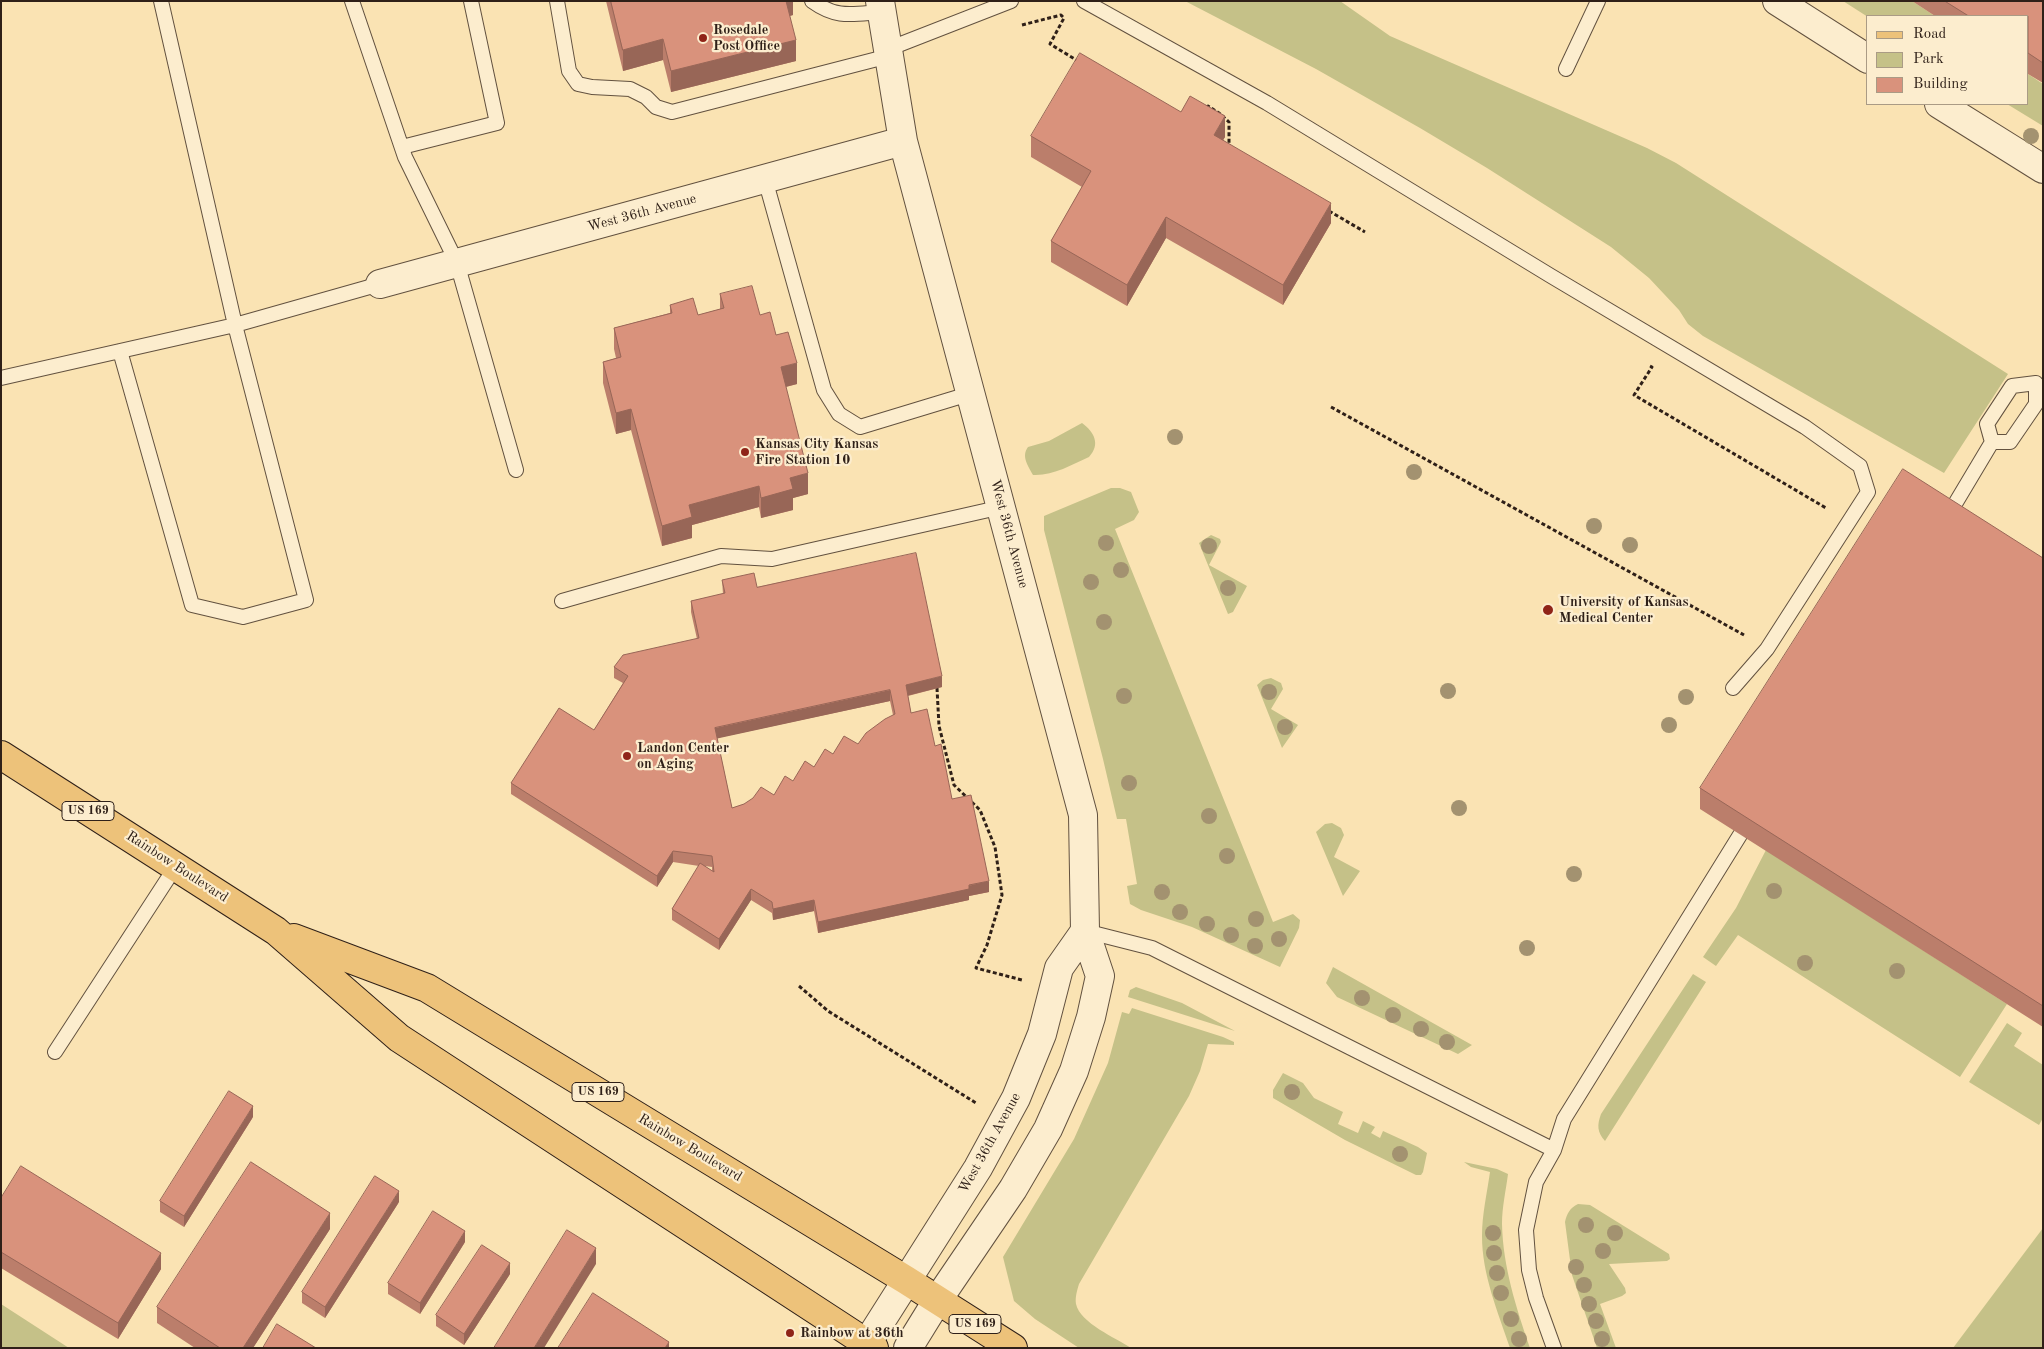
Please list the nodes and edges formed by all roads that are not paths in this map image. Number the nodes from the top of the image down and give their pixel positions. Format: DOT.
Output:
graph roads {
  1 [pos="162,1"];
  2 [pos="352,1"];
  3 [pos="471,1"];
  4 [pos="557,1"];
  5 [pos="812,1"];
  6 [pos="1011,1"];
  7 [pos="1084,1"];
  8 [pos="1598,1"];
  9 [pos="1777,1"];
  10 [pos="880,7"];
  11 [pos="888,52"];
  12 [pos="1866,58"];
  13 [pos="1566,69"];
  14 [pos="1941,105"];
  15 [pos="903,141"];
  16 [pos="402,147"];
  17 [pos="2043,169"];
  18 [pos="765,179"];
  19 [pos="457,263"];
  20 [pos="380,284"];
  21 [pos="235,325"];
  22 [pos="120,351"];
  23 [pos="1,378"];
  24 [pos="2039,378"];
  25 [pos="972,393"];
  26 [pos="1992,442"];
  27 [pos="516,470"];
  28 [pos="1002,507"];
  29 [pos="1938,531"];
  30 [pos="562,601"];
  31 [pos="1733,688"];
  32 [pos="1,755"];
  33 [pos="1740,835"];
  34 [pos="176,866"];
  35 [pos="276,931"];
  36 [pos="1085,931"];
  37 [pos="55,1052"];
  38 [pos="1554,1150"];
  39 [pos="906,1280"];
  40 [pos="937,1301"];
  41 [pos="870,1346"];
  42 [pos="908,1348"];
  43 [pos="1013,1348"];
  44 [pos="1554,1348"];
  1 -- 21 [label="lane"];
  2 -- 16 [label="lane"];
  3 -- 16 [label="lane"];
  4 -- 11 [label="lane"];
  5 -- 10 [label="lane"];
  6 -- 11 [label="lane"];
  7 -- 31 [label="lane"];
  8 -- 13 [label="lane"];
  9 -- 12 [label="street"];
  10 -- 11 [label="street, West 36th Avenue"];
  11 -- 15 [label="street, West 36th Avenue"];
  14 -- 17 [label="street"];
  15 -- 18 [label="street, West 36th Avenue"];
  15 -- 25 [label="street, West 36th Avenue"];
  16 -- 19 [label="lane"];
  18 -- 19 [label="street, West 36th Avenue"];
  18 -- 25 [label="lane"];
  19 -- 20 [label="street, West 36th Avenue"];
  19 -- 27 [label="lane"];
  20 -- 21 [label="lane"];
  21 -- 22 [label="lane"];
  21 -- 22 [label="lane"];
  22 -- 23 [label="lane"];
  24 -- 26 [label="lane"];
  24 -- 26 [label="lane"];
  25 -- 28 [label="street, West 36th Avenue"];
  26 -- 29 [label="lane"];
  28 -- 30 [label="lane"];
  28 -- 36 [label="street, West 36th Avenue"];
  32 -- 34 [label="main road, Rainbow Boulevard / US 169"];
  33 -- 38 [label="lane"];
  34 -- 35 [label="main road, Rainbow Boulevard / US 169"];
  34 -- 37 [label="lane"];
  35 -- 39 [label="main road, Rainbow Boulevard / US 169"];
  35 -- 41 [label="main road, Rainbow Boulevard / US 169"];
  36 -- 38 [label="lane"];
  36 -- 39 [label="street, West 36th Avenue"];
  36 -- 40 [label="street, West 36th Avenue"];
  38 -- 44 [label="lane"];
  39 -- 40 [label="main road, Rainbow Boulevard / US 169"];
  39 -- 41 [label="street, West 36th Avenue"];
  40 -- 42 [label="street, West 36th Avenue"];
  40 -- 43 [label="main road, Rainbow Boulevard / US 169"];
}
